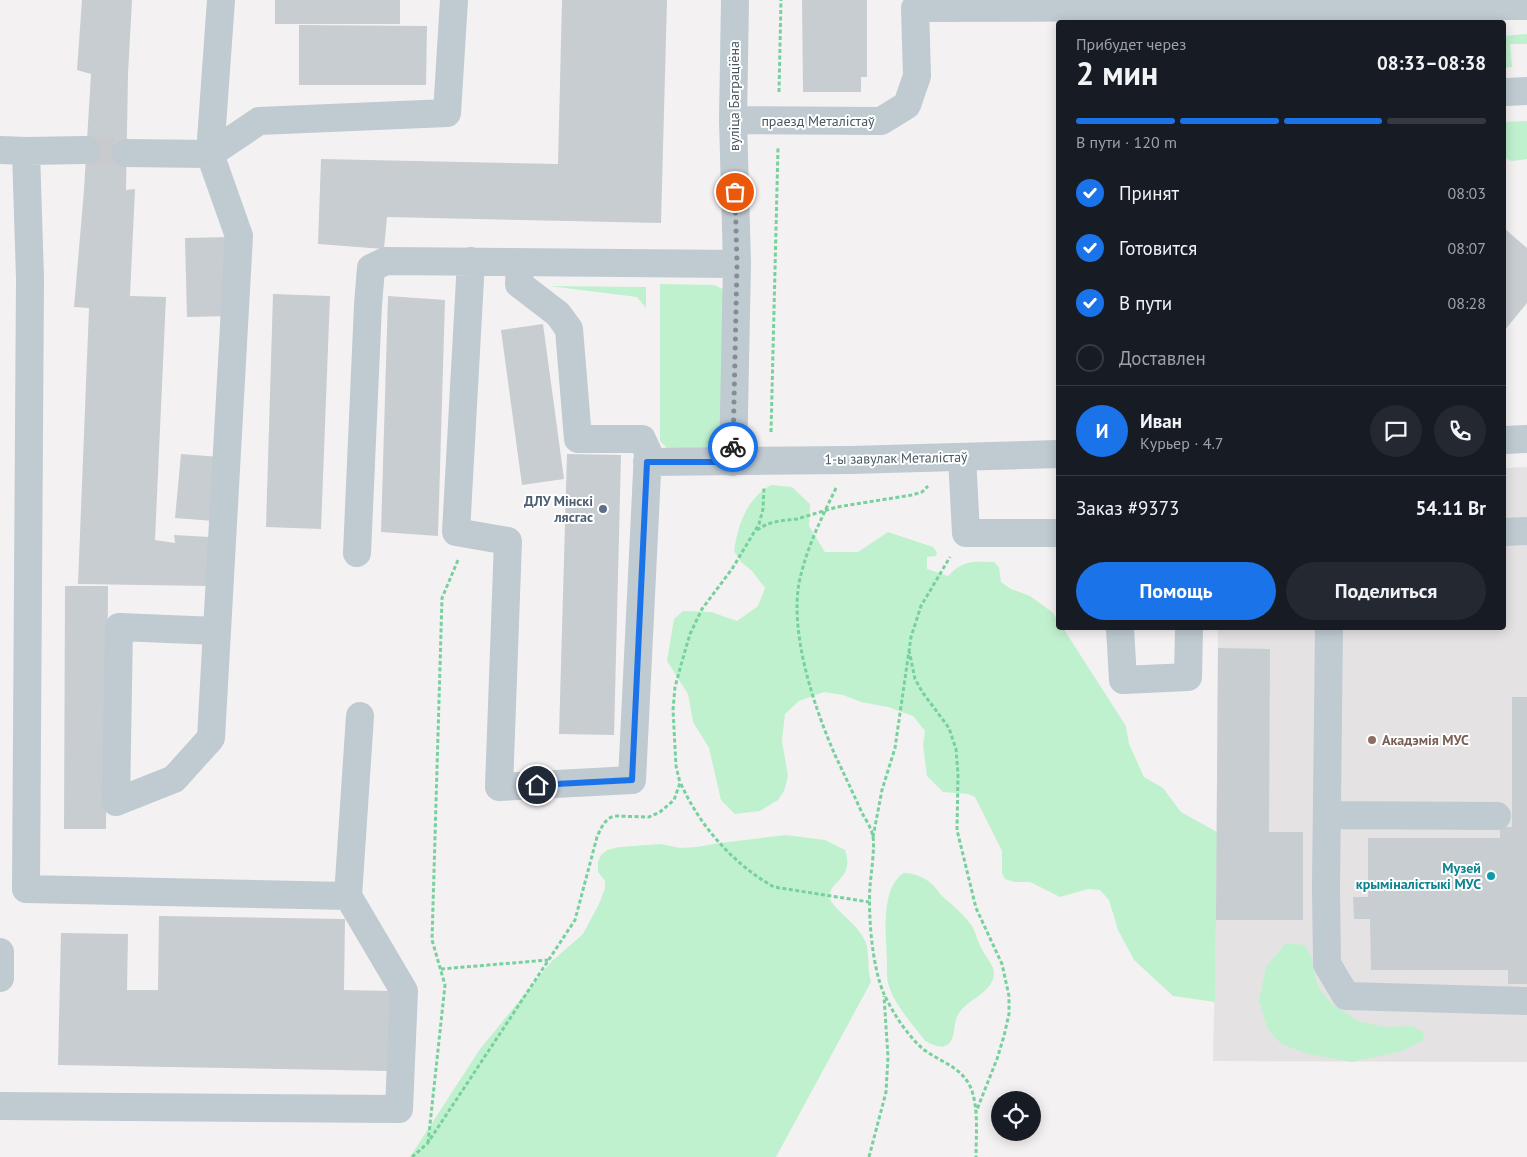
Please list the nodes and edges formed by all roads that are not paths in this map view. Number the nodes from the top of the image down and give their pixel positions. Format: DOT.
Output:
graph roads {
  1 [pos="221,0"];
  2 [pos="454,0"];
  3 [pos="735,0"];
  4 [pos="915,4"];
  5 [pos="1525,4"];
  6 [pos="733,120"];
  7 [pos="86,150"];
  8 [pos="13,151"];
  9 [pos="126,153"];
  10 [pos="210,154"];
  11 [pos="471,261"];
  12 [pos="520,263"];
  13 [pos="737,264"];
  14 [pos="1527,439"];
  15 [pos="1506,440"];
  16 [pos="1056,454"];
  17 [pos="951,457"];
  18 [pos="647,462"];
  19 [pos="732,462"];
  20 [pos="1506,532"];
  21 [pos="1527,532"];
  22 [pos="1056,533"];
  23 [pos="357,553"];
  24 [pos="1120,630"];
  25 [pos="1189,630"];
  26 [pos="1329,630"];
  27 [pos="217,631"];
  28 [pos="360,716"];
  29 [pos="1327,816"];
  30 [pos="1497,816"];
  31 [pos="348,896"];
  32 [pos="0,952"];
  33 [pos="0,978"];
  34 [pos="1527,1001"];
  35 [pos="0,1106"];
  1 -- 10 [label="lane"];
  2 -- 10 [label="lane"];
  3 -- 6 [label="lane, вуліца Баграціёна"];
  4 -- 5 [label="lane, праезд Металістаў"];
  4 -- 6 [label="lane, праезд Металістаў"];
  6 -- 13 [label="lane, вуліца Баграціёна"];
  7 -- 8 [label="lane"];
  8 -- 31 [label="lane"];
  9 -- 10 [label="lane"];
  10 -- 27 [label="lane"];
  11 -- 12 [label="lane"];
  11 -- 18 [label="lane"];
  11 -- 23 [label="lane"];
  12 -- 13 [label="lane"];
  12 -- 18 [label="lane"];
  13 -- 19 [label="lane, вуліца Баграціёна"];
  14 -- 15 [label="lane"];
  16 -- 17 [label="lane, 1-ы завулак Металістаў"];
  17 -- 19 [label="lane, 1-ы завулак Металістаў"];
  17 -- 22 [label="lane"];
  18 -- 19 [label="lane, 1-ы завулак Металістаў"];
  20 -- 21 [label="lane"];
  24 -- 25 [label="lane"];
  26 -- 29 [label="lane"];
  27 -- 27 [label="lane"];
  28 -- 31 [label="lane"];
  29 -- 30 [label="lane"];
  29 -- 34 [label="lane"];
  31 -- 35 [label="lane"];
  32 -- 33 [label="lane"];
}
